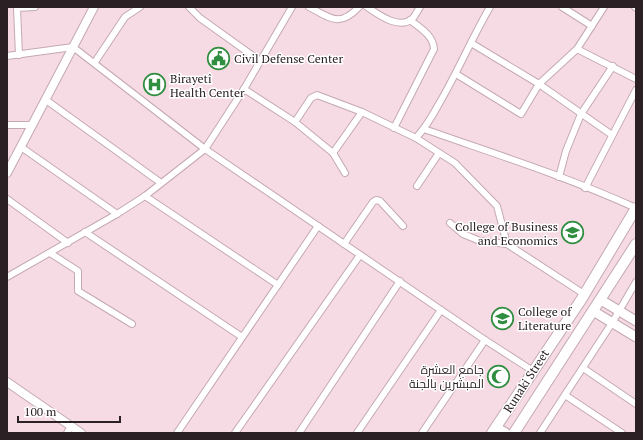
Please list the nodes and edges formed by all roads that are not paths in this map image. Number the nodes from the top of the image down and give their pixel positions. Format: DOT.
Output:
graph roads {
  1 [pos="35,7"];
  2 [pos="94,7"];
  3 [pos="140,7"];
  4 [pos="188,7"];
  5 [pos="292,7"];
  6 [pos="308,7"];
  7 [pos="359,7"];
  8 [pos="367,7"];
  9 [pos="420,7"];
  10 [pos="490,7"];
  11 [pos="562,7"];
  12 [pos="604,7"];
  13 [pos="410,20"];
  14 [pos="592,26"];
  15 [pos="471,43"];
  16 [pos="74,47"];
  17 [pos="578,49"];
  18 [pos="19,55"];
  19 [pos="7,56"];
  20 [pos="260,61"];
  21 [pos="95,62"];
  22 [pos="613,66"];
  23 [pos="456,74"];
  24 [pos="636,78"];
  25 [pos="539,84"];
  26 [pos="244,89"];
  27 [pos="636,90"];
  28 [pos="46,100"];
  29 [pos="362,112"];
  30 [pos="580,114"];
  31 [pos="295,122"];
  32 [pos="7,125"];
  33 [pos="32,125"];
  34 [pos="394,128"];
  35 [pos="424,129"];
  36 [pos="612,134"];
  37 [pos="416,138"];
  38 [pos="21,147"];
  39 [pos="205,149"];
  40 [pos="333,153"];
  41 [pos="439,153"];
  42 [pos="7,173"];
  43 [pos="345,173"];
  44 [pos="559,177"];
  45 [pos="161,183"];
  46 [pos="418,186"];
  47 [pos="586,188"];
  48 [pos="145,196"];
  49 [pos="7,199"];
  50 [pos="636,208"];
  51 [pos="117,214"];
  52 [pos="450,223"];
  53 [pos="318,226"];
  54 [pos="403,226"];
  55 [pos="85,232"];
  56 [pos="68,243"];
  57 [pos="344,244"];
  58 [pos="507,244"];
  59 [pos="636,244"];
  60 [pos="50,253"];
  61 [pos="360,255"];
  62 [pos="7,277"];
  63 [pos="400,281"];
  64 [pos="636,282"];
  65 [pos="278,285"];
  66 [pos="584,294"];
  67 [pos="601,300"];
  68 [pos="441,310"];
  69 [pos="593,311"];
  70 [pos="619,311"];
  71 [pos="636,321"];
  72 [pos="612,322"];
  73 [pos="132,324"];
  74 [pos="242,337"];
  75 [pos="636,337"];
  76 [pos="485,340"];
  77 [pos="583,368"];
  78 [pos="533,371"];
  79 [pos="7,382"];
  80 [pos="565,395"];
  81 [pos="636,404"];
  82 [pos="69,430"];
  83 [pos="498,431"];
  84 [pos="618,432"];
  85 [pos="81,433"];
  86 [pos="177,433"];
  87 [pos="235,433"];
  88 [pos="299,433"];
  89 [pos="357,433"];
  90 [pos="422,433"];
  91 [pos="514,433"];
  92 [pos="540,433"];
  1 -- 18 [label="street"];
  2 -- 16 [label="street"];
  3 -- 21 [label="street"];
  4 -- 20 [label="street"];
  5 -- 20 [label="street"];
  6 -- 7 [label="street"];
  8 -- 13 [label="street"];
  9 -- 13 [label="street"];
  10 -- 15 [label="street"];
  11 -- 14 [label="street"];
  12 -- 14 [label="street"];
  13 -- 34 [label="street"];
  14 -- 17 [label="street"];
  15 -- 23 [label="street"];
  15 -- 25 [label="street"];
  16 -- 18 [label="street"];
  16 -- 21 [label="street"];
  16 -- 28 [label="street"];
  17 -- 22 [label="street"];
  17 -- 25 [label="street"];
  18 -- 19 [label="street"];
  20 -- 26 [label="street"];
  21 -- 39 [label="street"];
  22 -- 24 [label="street"];
  22 -- 30 [label="street"];
  23 -- 25 [label="street"];
  23 -- 35 [label="street"];
  25 -- 30 [label="street"];
  26 -- 31 [label="street"];
  26 -- 39 [label="street"];
  27 -- 36 [label="street"];
  28 -- 33 [label="street"];
  28 -- 45 [label="street"];
  29 -- 31 [label="street"];
  29 -- 34 [label="street"];
  29 -- 40 [label="street"];
  30 -- 36 [label="street"];
  30 -- 44 [label="street"];
  31 -- 40 [label="street"];
  32 -- 33 [label="street"];
  33 -- 38 [label="street"];
  34 -- 37 [label="street"];
  35 -- 37 [label="street"];
  35 -- 44 [label="street"];
  36 -- 47 [label="street"];
  37 -- 41 [label="street"];
  38 -- 42 [label="street"];
  38 -- 51 [label="street"];
  39 -- 45 [label="street"];
  39 -- 53 [label="street"];
  40 -- 43 [label="street"];
  41 -- 46 [label="street"];
  41 -- 58 [label="street"];
  44 -- 47 [label="street"];
  45 -- 48 [label="street"];
  47 -- 50 [label="street"];
  48 -- 51 [label="street"];
  48 -- 65 [label="street"];
  49 -- 56 [label="street"];
  50 -- 66 [label="main road, Runaki Street"];
  51 -- 55 [label="street"];
  52 -- 58 [label="street"];
  53 -- 57 [label="street"];
  53 -- 65 [label="street"];
  54 -- 57 [label="street"];
  55 -- 56 [label="street"];
  55 -- 74 [label="street"];
  56 -- 60 [label="street"];
  57 -- 61 [label="street"];
  58 -- 66 [label="street"];
  59 -- 67 [label="main road, Runaki Street"];
  60 -- 62 [label="street"];
  60 -- 73 [label="street"];
  61 -- 63 [label="street"];
  61 -- 87 [label="street"];
  63 -- 68 [label="street"];
  63 -- 88 [label="street"];
  64 -- 70 [label="street"];
  65 -- 74 [label="street"];
  66 -- 78 [label="main road, Runaki Street"];
  67 -- 69 [label="main road, Runaki Street"];
  67 -- 70 [label="main road"];
  68 -- 76 [label="street"];
  68 -- 89 [label="street"];
  69 -- 72 [label="main road"];
  69 -- 91 [label="main road, Runaki Street"];
  70 -- 71 [label="main road"];
  70 -- 72 [label="street"];
  72 -- 75 [label="main road"];
  72 -- 77 [label="street"];
  74 -- 86 [label="street"];
  76 -- 78 [label="street"];
  76 -- 90 [label="street"];
  77 -- 80 [label="street"];
  77 -- 81 [label="street"];
  78 -- 83 [label="main road, Runaki Street"];
  79 -- 82 [label="street"];
  80 -- 84 [label="street"];
  80 -- 92 [label="street"];
  82 -- 85 [label="street"];
}
